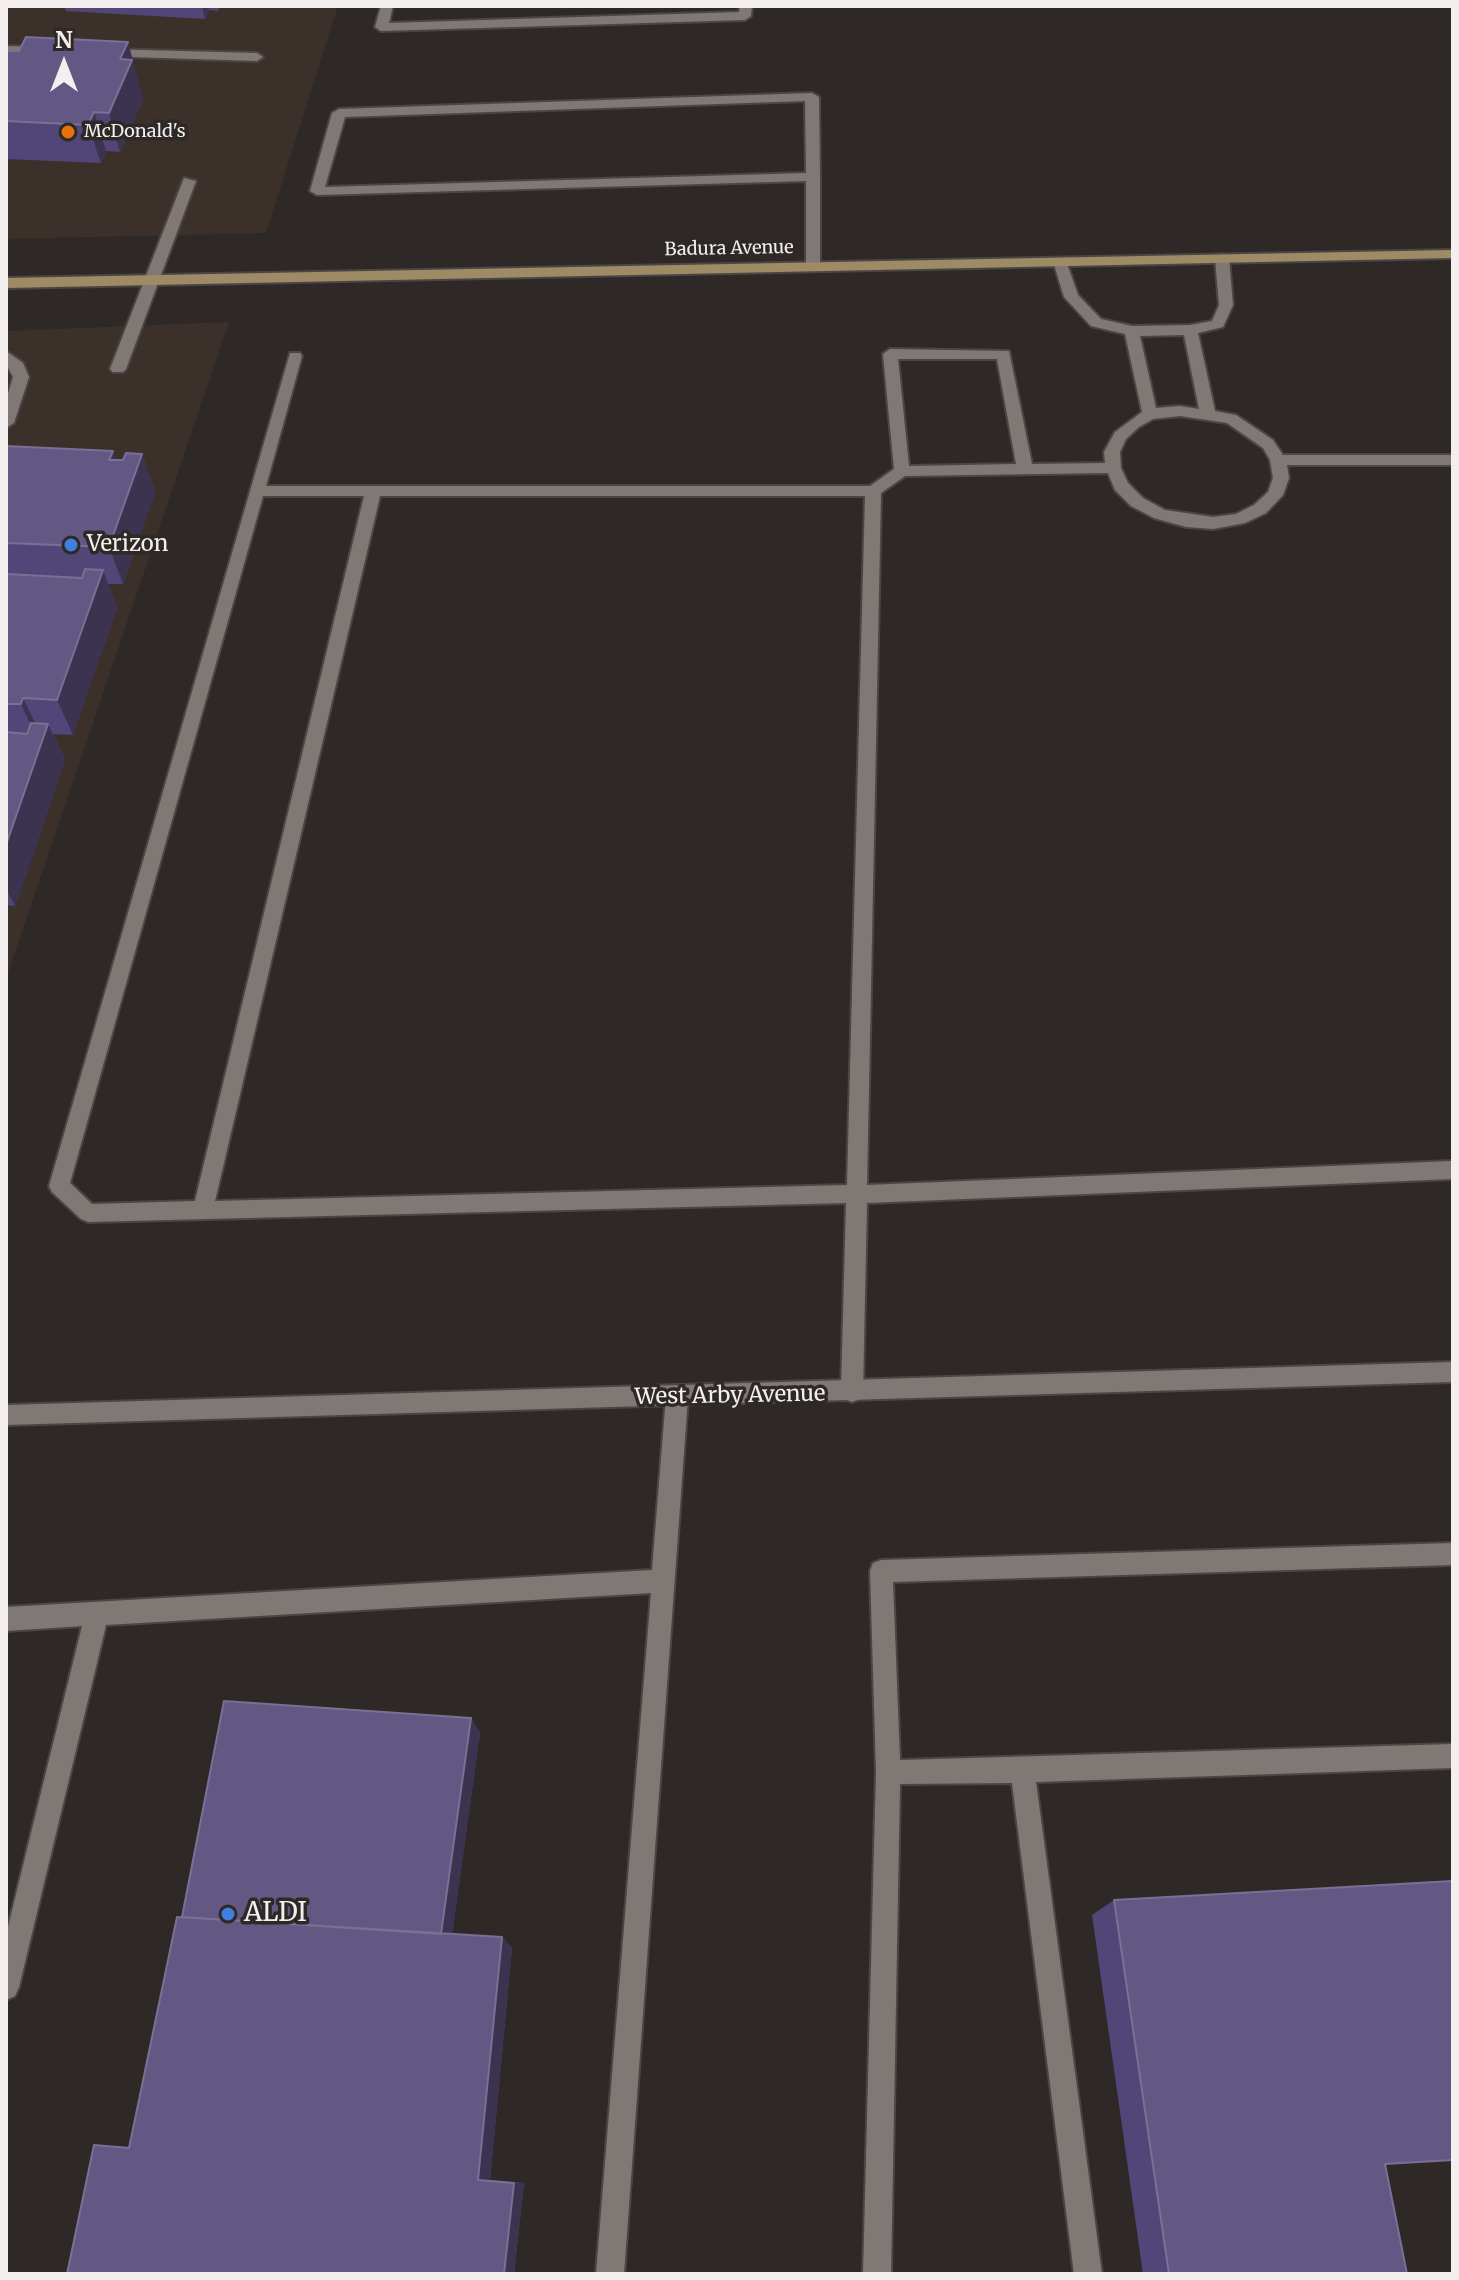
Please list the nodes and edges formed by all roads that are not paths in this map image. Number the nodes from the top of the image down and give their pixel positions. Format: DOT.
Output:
graph roads {
  1 [pos="387,6"];
  2 [pos="746,6"];
  3 [pos="6,50"];
  4 [pos="53,51"];
  5 [pos="84,52"];
  6 [pos="257,57"];
  7 [pos="813,177"];
  8 [pos="189,181"];
  9 [pos="1453,254"];
  10 [pos="1222,258"];
  11 [pos="1060,261"];
  12 [pos="813,266"];
  13 [pos="153,279"];
  14 [pos="6,283"];
  15 [pos="1190,330"];
  16 [pos="1132,331"];
  17 [pos="6,356"];
  18 [pos="295,356"];
  19 [pos="118,369"];
  20 [pos="1207,412"];
  21 [pos="1150,414"];
  22 [pos="6,423"];
  23 [pos="1278,460"];
  24 [pos="1453,460"];
  25 [pos="1113,468"];
  26 [pos="1025,470"];
  27 [pos="902,471"];
  28 [pos="257,491"];
  29 [pos="373,491"];
  30 [pos="873,491"];
  31 [pos="1453,1170"];
  32 [pos="857,1194"];
  33 [pos="203,1210"];
  34 [pos="1453,1372"];
  35 [pos="852,1392"];
  36 [pos="677,1397"];
  37 [pos="6,1415"];
  38 [pos="1453,1554"];
  39 [pos="662,1581"];
  40 [pos="97,1614"];
  41 [pos="6,1619"];
  42 [pos="1453,1756"];
  43 [pos="1022,1771"];
  44 [pos="888,1772"];
  45 [pos="6,1987"];
  46 [pos="610,2274"];
  47 [pos="877,2274"];
  48 [pos="1088,2274"];
  1 -- 2 [label="street"];
  3 -- 4 [label="street"];
  5 -- 6 [label="street"];
  7 -- 7 [label="street"];
  7 -- 12 [label="street"];
  8 -- 13 [label="street"];
  9 -- 10 [label="main road, Badura Avenue"];
  10 -- 11 [label="main road, Badura Avenue"];
  10 -- 15 [label="street"];
  11 -- 12 [label="main road, Badura Avenue"];
  11 -- 16 [label="street"];
  12 -- 13 [label="main road, Badura Avenue"];
  13 -- 14 [label="main road, Badura Avenue"];
  13 -- 19 [label="street"];
  15 -- 16 [label="street"];
  15 -- 20 [label="street"];
  16 -- 21 [label="street"];
  17 -- 22 [label="street"];
  18 -- 28 [label="street"];
  20 -- 21 [label="street"];
  20 -- 23 [label="street"];
  21 -- 25 [label="street"];
  23 -- 24 [label="street"];
  23 -- 25 [label="street"];
  25 -- 26 [label="street"];
  26 -- 27 [label="street"];
  26 -- 27 [label="street"];
  27 -- 30 [label="street"];
  28 -- 29 [label="street"];
  28 -- 33 [label="street"];
  29 -- 30 [label="street"];
  29 -- 33 [label="street"];
  30 -- 32 [label="street"];
  31 -- 32 [label="street"];
  32 -- 33 [label="street"];
  32 -- 35 [label="street"];
  34 -- 35 [label="street, West Arby Avenue"];
  35 -- 36 [label="street, West Arby Avenue"];
  36 -- 37 [label="street, West Arby Avenue"];
  36 -- 39 [label="street"];
  38 -- 44 [label="street"];
  39 -- 40 [label="street"];
  39 -- 46 [label="street"];
  40 -- 41 [label="street"];
  40 -- 45 [label="street"];
  42 -- 43 [label="street"];
  43 -- 44 [label="street"];
  43 -- 48 [label="street"];
  44 -- 47 [label="street"];
}
